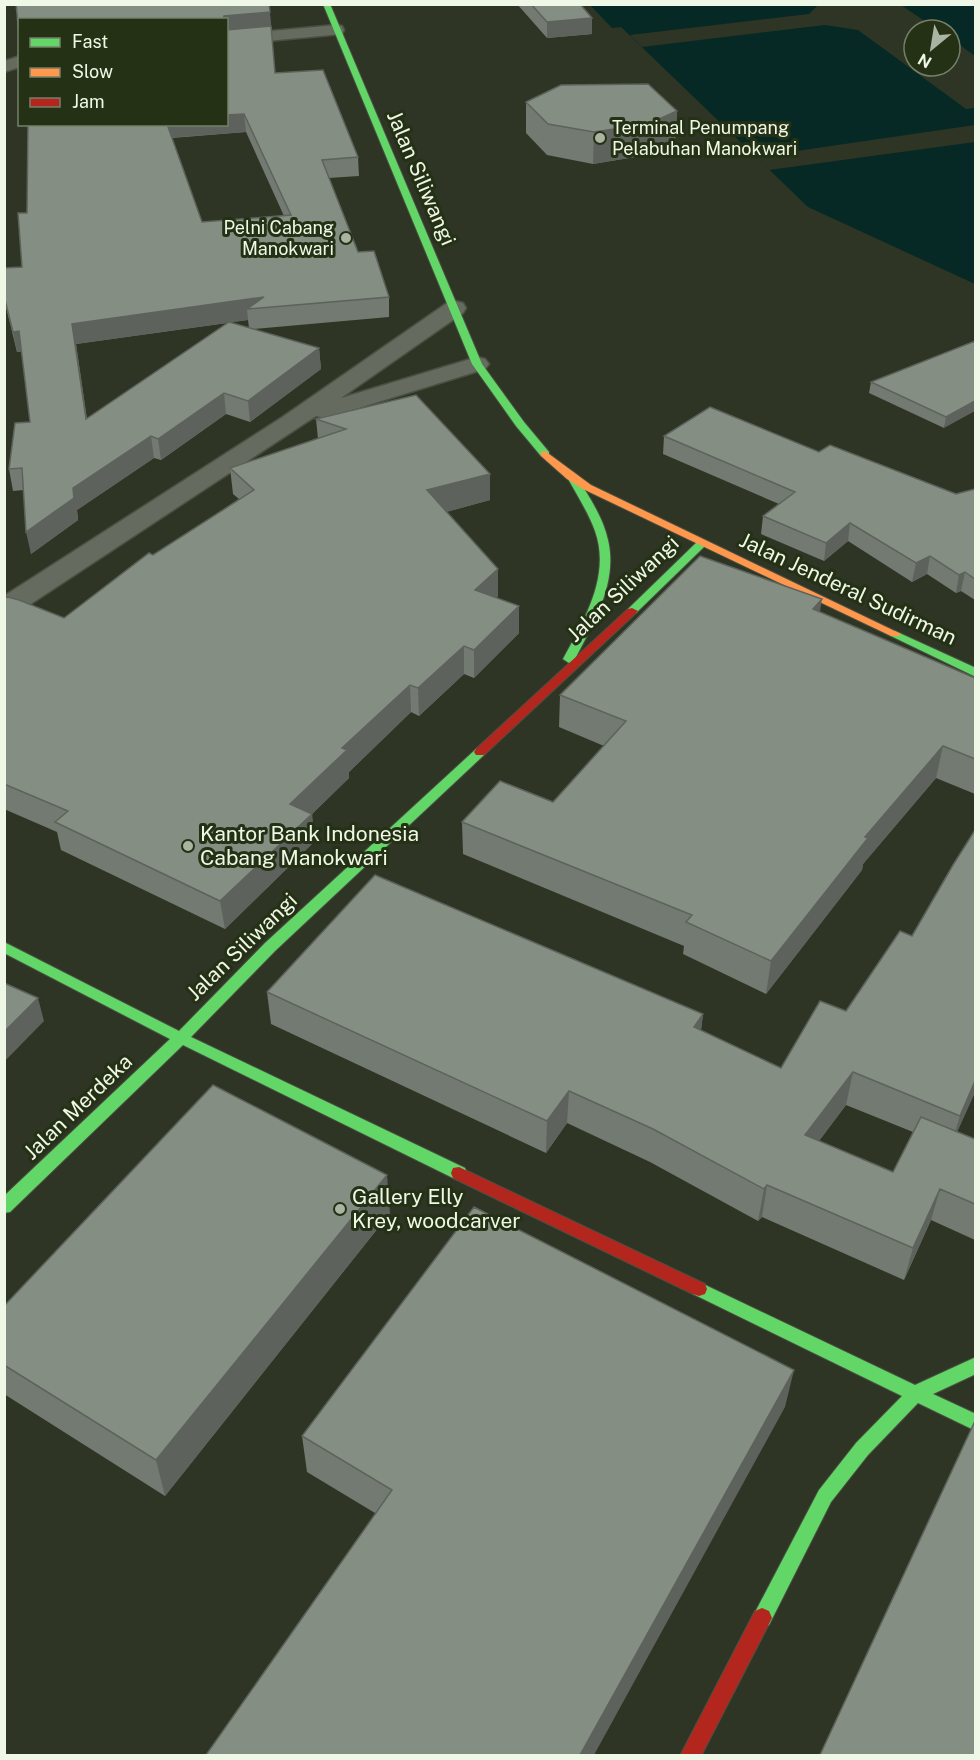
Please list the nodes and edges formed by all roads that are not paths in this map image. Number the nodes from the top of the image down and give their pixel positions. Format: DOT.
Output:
graph roads {
  1 [pos="326,4"];
  2 [pos="336,30"];
  3 [pos="228,40"];
  4 [pos="18,62"];
  5 [pos="4,68"];
  6 [pos="455,308"];
  7 [pos="477,364"];
  8 [pos="290,423"];
  9 [pos="572,477"];
  10 [pos="702,543"];
  11 [pos="4,609"];
  12 [pos="975,673"];
  13 [pos="560,676"];
  14 [pos="4,946"];
  15 [pos="181,1038"];
  16 [pos="4,1207"];
  17 [pos="975,1365"];
  18 [pos="916,1394"];
  19 [pos="975,1423"];
  20 [pos="690,1755"];
  1 -- 2 [label="main road, Jalan Siliwangi"];
  2 -- 3 [label="street"];
  2 -- 6 [label="main road, Jalan Siliwangi"];
  4 -- 5 [label="street"];
  6 -- 7 [label="main road, Jalan Siliwangi"];
  6 -- 8 [label="street"];
  7 -- 8 [label="street"];
  7 -- 9 [label="main road, Jalan Siliwangi"];
  8 -- 11 [label="street"];
  9 -- 10 [label="main road, Jalan Siliwangi"];
  9 -- 13 [label="main road"];
  10 -- 12 [label="main road, Jalan Jenderal Sudirman"];
  10 -- 13 [label="main road, Jalan Siliwangi"];
  13 -- 15 [label="main road, Jalan Siliwangi"];
  14 -- 15 [label="main road"];
  15 -- 16 [label="main road, Jalan Merdeka"];
  15 -- 18 [label="main road"];
  17 -- 18 [label="main road"];
  18 -- 19 [label="main road"];
  18 -- 20 [label="main road"];
}
